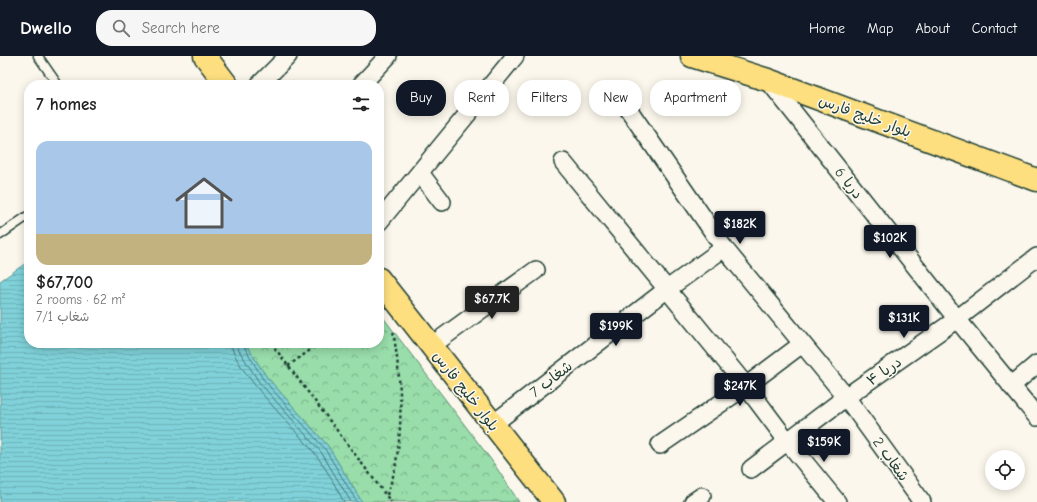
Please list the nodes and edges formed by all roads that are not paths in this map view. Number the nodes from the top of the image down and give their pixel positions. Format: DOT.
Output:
graph roads {
  1 [pos="38,56"];
  2 [pos="205,56"];
  3 [pos="288,56"];
  4 [pos="388,56"];
  5 [pos="515,56"];
  6 [pos="692,56"];
  7 [pos="55,80"];
  8 [pos="223,80"];
  9 [pos="264,80"];
  10 [pos="366,80"];
  11 [pos="768,80"];
  12 [pos="633,116"];
  13 [pos="563,162"];
  14 [pos="420,173"];
  15 [pos="1037,180"];
  16 [pos="442,202"];
  17 [pos="384,216"];
  18 [pos="24,219"];
  19 [pos="0,236"];
  20 [pos="724,248"];
  21 [pos="1037,257"];
  22 [pos="536,270"];
  23 [pos="384,285"];
  24 [pos="666,290"];
  25 [pos="957,319"];
  26 [pos="802,344"];
  27 [pos="431,346"];
  28 [pos="1037,364"];
  29 [pos="746,386"];
  30 [pos="1011,386"];
  31 [pos="846,397"];
  32 [pos="1037,417"];
  33 [pos="493,424"];
  34 [pos="788,442"];
  35 [pos="660,445"];
  36 [pos="751,469"];
  37 [pos="554,502"];
  38 [pos="837,502"];
  39 [pos="922,502"];
  1 -- 7 [label="lane"];
  2 -- 8 [label="main road"];
  3 -- 9 [label="street"];
  4 -- 10 [label="street"];
  5 -- 14 [label="street"];
  6 -- 11 [label="main road, بلوار خلیج‌ فارس"];
  11 -- 15 [label="main road, بلوار خلیج‌ فارس"];
  11 -- 25 [label="street, دریا 6"];
  12 -- 20 [label="street, شغاب 2"];
  13 -- 24 [label="street"];
  14 -- 16 [label="street"];
  14 -- 17 [label="street"];
  18 -- 19 [label="lane"];
  20 -- 24 [label="street, شغاب 7"];
  20 -- 26 [label="street, شغاب 2"];
  21 -- 25 [label="street, دریا ۴"];
  22 -- 27 [label="street"];
  23 -- 27 [label="main road, بلوار خلیج ‌فارس"];
  24 -- 29 [label="street"];
  24 -- 33 [label="street, شغاب 7"];
  25 -- 30 [label="street, دریا 6"];
  25 -- 31 [label="street, دریا ۴"];
  26 -- 29 [label="street"];
  26 -- 31 [label="street, شغاب 2"];
  27 -- 33 [label="main road, بلوار خلیج ‌فارس"];
  28 -- 30 [label="street"];
  29 -- 34 [label="street"];
  29 -- 35 [label="street"];
  30 -- 32 [label="street, دریا 6"];
  31 -- 34 [label="street, دریا ۴"];
  31 -- 39 [label="street, شغاب 2"];
  33 -- 37 [label="main road, بلوار خلیج ‌فارس"];
  34 -- 36 [label="street, دریا ۴"];
  34 -- 38 [label="street"];
}
